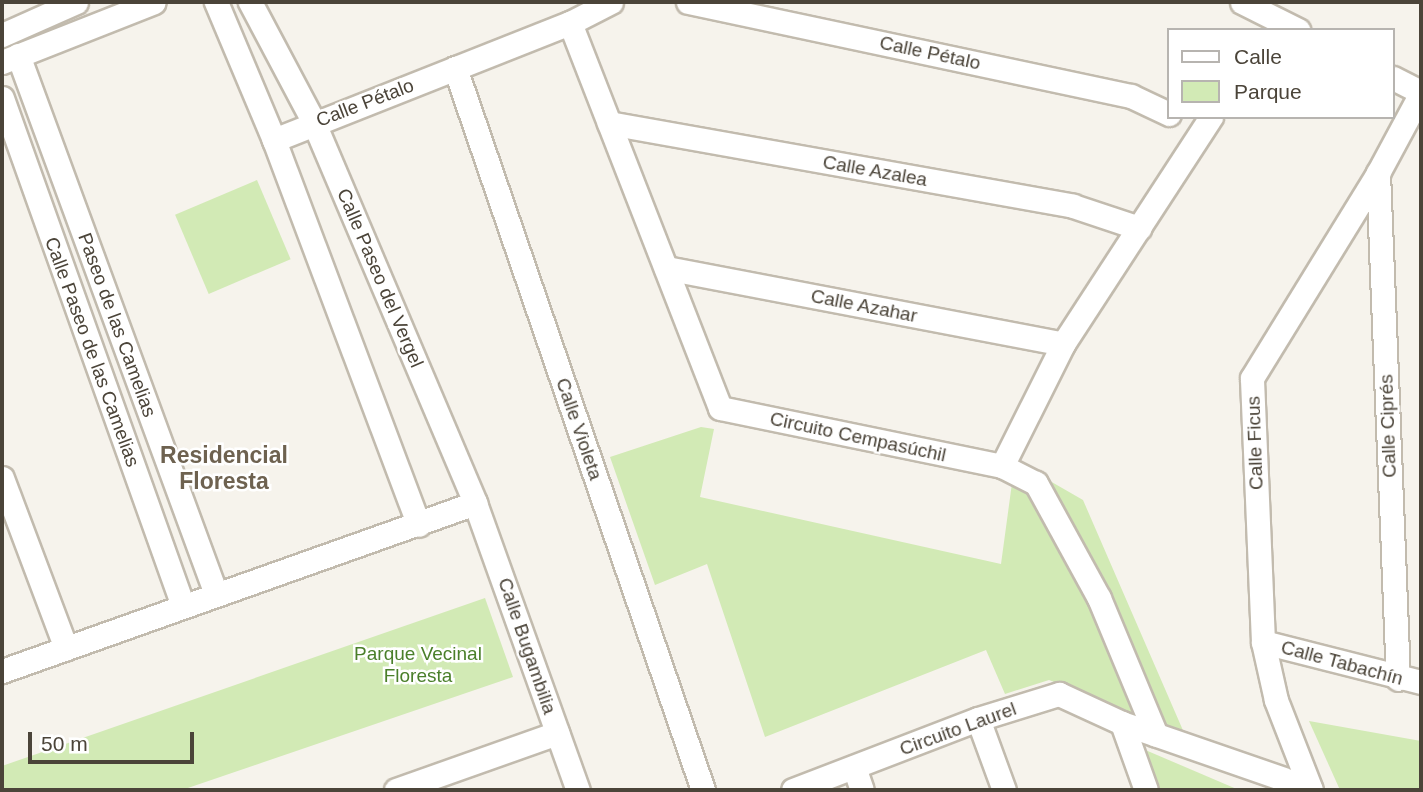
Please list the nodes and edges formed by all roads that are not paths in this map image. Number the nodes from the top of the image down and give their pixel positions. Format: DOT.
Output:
graph roads {
  1 [pos="76,2"];
  2 [pos="154,2"];
  3 [pos="216,2"];
  4 [pos="250,2"];
  5 [pos="611,2"];
  6 [pos="688,2"];
  7 [pos="1242,2"];
  8 [pos="722,5"];
  9 [pos="1269,15"];
  10 [pos="570,23"];
  11 [pos="1294,28"];
  12 [pos="2,34"];
  13 [pos="10,58"];
  14 [pos="455,68"];
  15 [pos="1395,79"];
  16 [pos="1421,93"];
  17 [pos="2,98"];
  18 [pos="1168,114"];
  19 [pos="1185,119"];
  20 [pos="314,123"];
  21 [pos="608,123"];
  22 [pos="1208,124"];
  23 [pos="274,140"];
  24 [pos="1378,173"];
  25 [pos="1139,229"];
  26 [pos="666,268"];
  27 [pos="113,313"];
  28 [pos="83,326"];
  29 [pos="1063,344"];
  30 [pos="1002,466"];
  31 [pos="2,478"];
  32 [pos="475,503"];
  33 [pos="419,525"];
  34 [pos="216,594"];
  35 [pos="183,606"];
  36 [pos="1264,642"];
  37 [pos="66,648"];
  38 [pos="2,671"];
  39 [pos="1410,681"];
  40 [pos="978,719"];
  41 [pos="1122,723"];
  42 [pos="557,733"];
  43 [pos="1156,735"];
  44 [pos="854,768"];
  45 [pos="1310,789"];
  46 [pos="396,790"];
  47 [pos="578,790"];
  48 [pos="703,790"];
  49 [pos="793,790"];
  50 [pos="862,790"];
  51 [pos="1004,790"];
  52 [pos="1146,790"];
  1 -- 12 [label="street"];
  2 -- 13 [label="street"];
  3 -- 23 [label="street"];
  4 -- 20 [label="street, Calle Paseo del Vergel"];
  5 -- 10 [label="street, Calle Pétalo"];
  6 -- 8 [label="street, Calle Pétalo"];
  7 -- 9 [label="street"];
  8 -- 18 [label="street, Calle Pétalo"];
  9 -- 11 [label="street"];
  10 -- 14 [label="street, Calle Pétalo"];
  10 -- 21 [label="street, Circuito Cempasúchil"];
  13 -- 27 [label="street, Paseo de las Camelias"];
  14 -- 20 [label="street, Calle Pétalo"];
  14 -- 48 [label="street, Calle Violeta"];
  15 -- 16 [label="street"];
  16 -- 24 [label="street, Calle Ficus"];
  17 -- 28 [label="street, Calle Paseo de las Camelias"];
  19 -- 22 [label="street"];
  20 -- 23 [label="street, Calle Pétalo"];
  20 -- 32 [label="street, Calle Paseo del Vergel"];
  21 -- 25 [label="street, Calle Azalea"];
  21 -- 26 [label="street, Circuito Cempasúchil"];
  22 -- 25 [label="street"];
  23 -- 33 [label="street"];
  24 -- 36 [label="street, Calle Ficus"];
  24 -- 39 [label="street, Calle Ciprés"];
  25 -- 29 [label="street"];
  26 -- 29 [label="street, Calle Azahar"];
  26 -- 30 [label="street, Circuito Cempasúchil"];
  27 -- 28 [label="street"];
  27 -- 34 [label="street, Paseo de las Camelias"];
  28 -- 35 [label="street, Calle Paseo de las Camelias"];
  29 -- 30 [label="street"];
  30 -- 43 [label="street"];
  31 -- 37 [label="street"];
  32 -- 33 [label="street"];
  32 -- 42 [label="street, Calle Bugambilia"];
  33 -- 34 [label="street"];
  34 -- 35 [label="street"];
  35 -- 37 [label="street"];
  36 -- 39 [label="street, Calle Tabachín"];
  36 -- 45 [label="street, Calle Ficus"];
  37 -- 38 [label="street"];
  40 -- 41 [label="street, Circuito Laurel"];
  40 -- 44 [label="street, Circuito Laurel"];
  40 -- 51 [label="street"];
  41 -- 43 [label="street, Circuito Laurel"];
  41 -- 52 [label="street"];
  42 -- 46 [label="street"];
  42 -- 47 [label="street, Calle Bugambilia"];
  43 -- 45 [label="street, Circuito Laurel"];
  44 -- 49 [label="street, Circuito Laurel"];
  44 -- 50 [label="street"];
}
